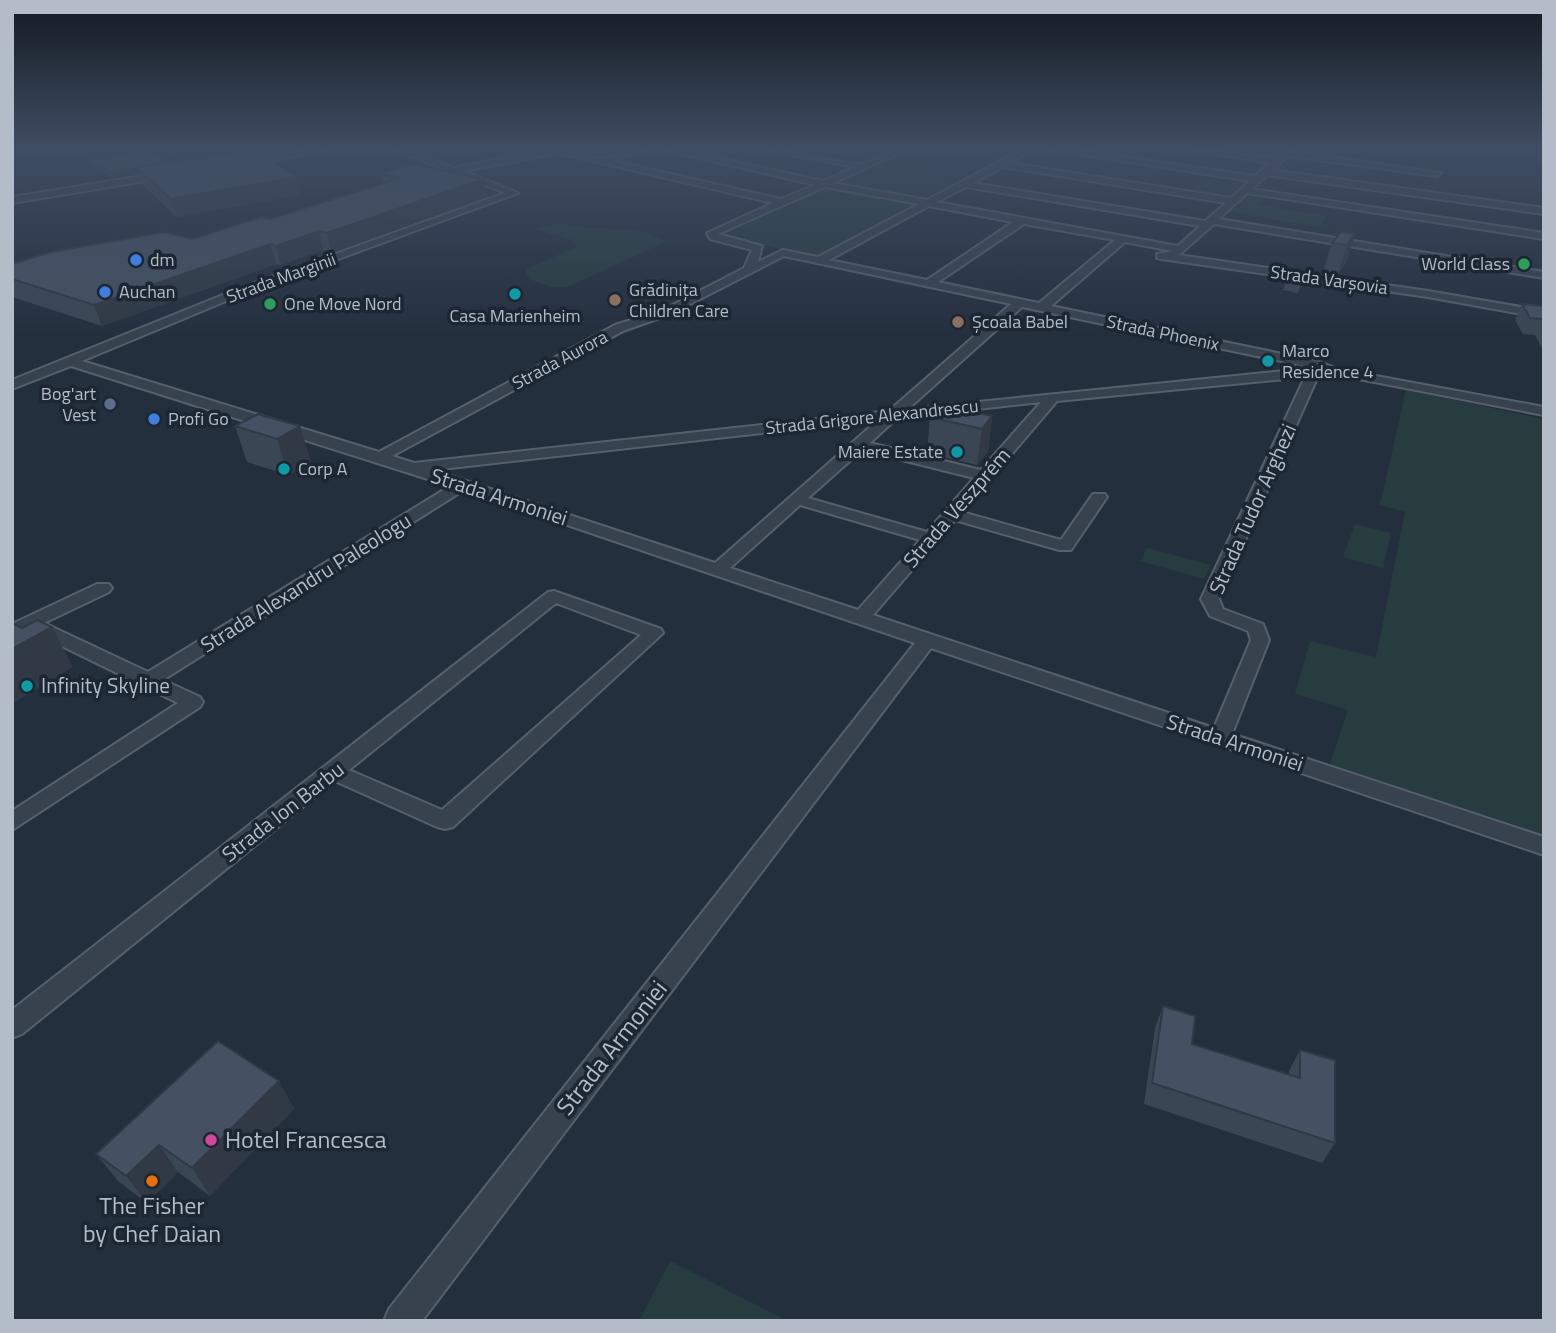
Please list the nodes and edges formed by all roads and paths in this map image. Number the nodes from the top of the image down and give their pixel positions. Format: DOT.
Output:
graph roads {
  1 [pos="463,211"];
  2 [pos="765,211"];
  3 [pos="913,211"];
  4 [pos="967,211"];
  5 [pos="1139,211"];
  6 [pos="1220,211"];
  7 [pos="1382,211"];
  8 [pos="1021,221"];
  9 [pos="1207,222"];
  10 [pos="1544,236"];
  11 [pos="1123,239"];
  12 [pos="1113,248"];
  13 [pos="783,253"];
  14 [pos="1175,253"];
  15 [pos="819,261"];
  16 [pos="749,270"];
  17 [pos="1544,275"];
  18 [pos="928,284"];
  19 [pos="1019,303"];
  20 [pos="1041,308"];
  21 [pos="1544,315"];
  22 [pos="69,361"];
  23 [pos="1335,372"];
  24 [pos="1314,373"];
  25 [pos="12,385"];
  26 [pos="1053,397"];
  27 [pos="1544,411"];
  28 [pos="893,415"];
  29 [pos="860,445"];
  30 [pos="380,457"];
  31 [pos="409,468"];
  32 [pos="985,476"];
  33 [pos="462,485"];
  34 [pos="1099,497"];
  35 [pos="798,500"];
  36 [pos="952,514"];
  37 [pos="931,538"];
  38 [pos="720,568"];
  39 [pos="103,588"];
  40 [pos="861,618"];
  41 [pos="21,627"];
  42 [pos="926,641"];
  43 [pos="149,680"];
  44 [pos="1220,738"];
  45 [pos="334,772"];
  46 [pos="12,822"];
  47 [pos="1544,846"];
  48 [pos="12,1026"];
  49 [pos="401,1321"];
  1 -- 22 [label="street, Strada Marginii"];
  2 -- 16 [label="street"];
  3 -- 15 [label="street"];
  4 -- 8 [label="street"];
  5 -- 9 [label="street"];
  6 -- 9 [label="street"];
  7 -- 10 [label="street"];
  8 -- 11 [label="street"];
  8 -- 18 [label="street"];
  9 -- 14 [label="street"];
  9 -- 17 [label="street"];
  11 -- 12 [label="street"];
  11 -- 14 [label="street"];
  12 -- 14 [label="street, Strada Varșovia"];
  12 -- 20 [label="street"];
  13 -- 15 [label="street, Strada Phoenix"];
  13 -- 16 [label="street, Strada Aurora"];
  14 -- 21 [label="street, Strada Varșovia"];
  15 -- 18 [label="street, Strada Phoenix"];
  16 -- 30 [label="street, Strada Aurora"];
  18 -- 19 [label="street, Strada Phoenix"];
  19 -- 20 [label="street, Strada Phoenix"];
  19 -- 28 [label="street"];
  20 -- 23 [label="street, Strada Phoenix"];
  22 -- 25 [label="street, Strada Marginii"];
  22 -- 30 [label="street, Strada Armoniei"];
  23 -- 24 [label="street, Strada Grigore Alexandrescu"];
  23 -- 27 [label="street, Strada Phoenix"];
  24 -- 26 [label="street, Strada Grigore Alexandrescu"];
  24 -- 44 [label="street, Strada Tudor Arghezi"];
  26 -- 28 [label="street, Strada Grigore Alexandrescu"];
  26 -- 32 [label="street, Strada Veszprém"];
  28 -- 29 [label="street"];
  28 -- 31 [label="street, Strada Grigore Alexandrescu"];
  29 -- 32 [label="street"];
  29 -- 35 [label="street"];
  30 -- 31 [label="street, Strada Armoniei"];
  31 -- 33 [label="street, Strada Armoniei"];
  32 -- 36 [label="street, Strada Veszprém"];
  33 -- 38 [label="street, Strada Armoniei"];
  33 -- 43 [label="street, Strada Alexandru Paleologu"];
  34 -- 36 [label="street"];
  35 -- 37 [label="street"];
  35 -- 38 [label="street"];
  36 -- 37 [label="street, Strada Veszprém"];
  37 -- 40 [label="street, Strada Veszprém"];
  38 -- 40 [label="street, Strada Armoniei"];
  39 -- 41 [label="street"];
  40 -- 42 [label="street, Strada Armoniei"];
  41 -- 43 [label="street"];
  42 -- 44 [label="street, Strada Armoniei"];
  42 -- 49 [label="street, Strada Armoniei"];
  43 -- 46 [label="street"];
  44 -- 47 [label="street, Strada Armoniei"];
  45 -- 45 [label="street, Strada Ion Barbu"];
  45 -- 48 [label="street, Strada Ion Barbu"];
}
